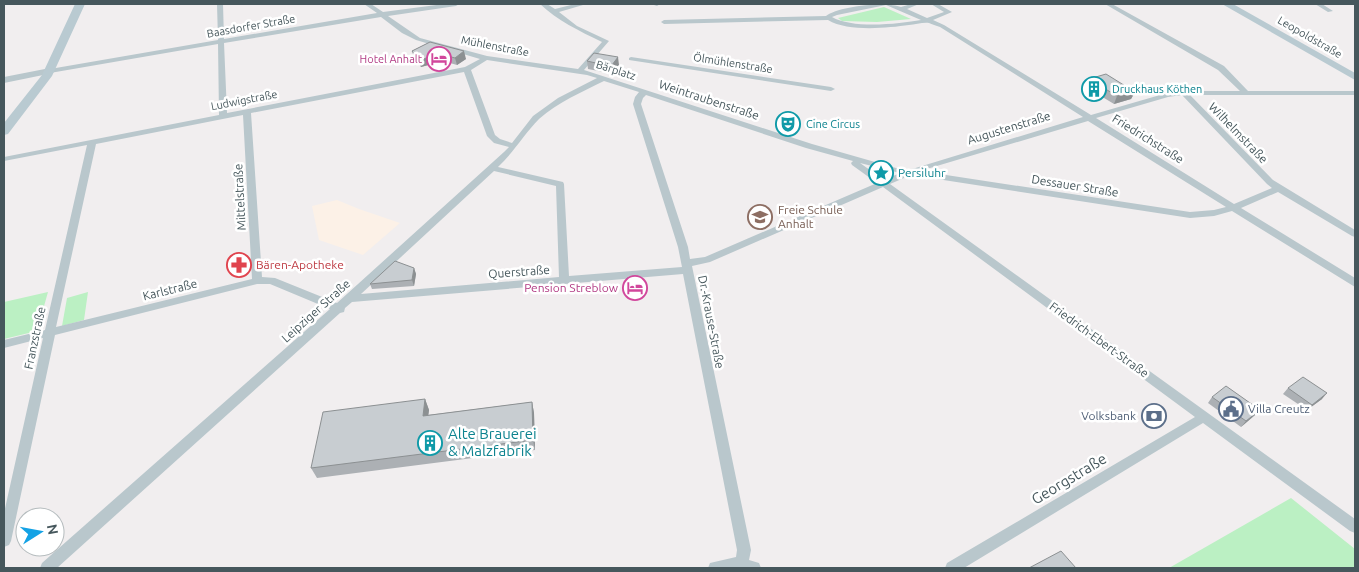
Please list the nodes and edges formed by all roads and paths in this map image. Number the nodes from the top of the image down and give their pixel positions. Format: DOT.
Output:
graph roads {
  1 [pos="80,4"];
  2 [pos="220,4"];
  3 [pos="367,4"];
  4 [pos="456,4"];
  5 [pos="543,4"];
  6 [pos="582,4"];
  7 [pos="884,4"];
  8 [pos="890,4"];
  9 [pos="916,4"];
  10 [pos="934,4"];
  11 [pos="1108,4"];
  12 [pos="1227,4"];
  13 [pos="1318,4"];
  14 [pos="901,9"];
  15 [pos="1330,10"];
  16 [pos="552,12"];
  17 [pos="384,14"];
  18 [pos="829,18"];
  19 [pos="927,19"];
  20 [pos="664,22"];
  21 [pos="220,42"];
  22 [pos="486,58"];
  23 [pos="631,58"];
  24 [pos="467,69"];
  25 [pos="50,71"];
  26 [pos="580,71"];
  27 [pos="1355,77"];
  28 [pos="604,78"];
  29 [pos="4,80"];
  30 [pos="831,89"];
  31 [pos="644,92"];
  32 [pos="1184,92"];
  33 [pos="1246,92"];
  34 [pos="1355,93"];
  35 [pos="247,111"];
  36 [pos="222,116"];
  37 [pos="1089,118"];
  38 [pos="4,131"];
  39 [pos="92,142"];
  40 [pos="512,145"];
  41 [pos="841,156"];
  42 [pos="4,159"];
  43 [pos="492,168"];
  44 [pos="910,173"];
  45 [pos="885,184"];
  46 [pos="1278,188"];
  47 [pos="1234,208"];
  48 [pos="1355,234"];
  49 [pos="687,267"];
  50 [pos="257,281"];
  51 [pos="564,281"];
  52 [pos="1355,283"];
  53 [pos="352,298"];
  54 [pos="340,309"];
  55 [pos="50,333"];
  56 [pos="4,344"];
  57 [pos="1204,417"];
  58 [pos="1355,527"];
  59 [pos="4,541"];
  60 [pos="748,566"];
  61 [pos="47,568"];
  62 [pos="715,568"];
  63 [pos="952,568"];
  1 -- 25 [label="main road"];
  2 -- 21 [label="street"];
  3 -- 17 [label="street, Mühlenstraße"];
  4 -- 17 [label="street, Baasdorfer Straße"];
  5 -- 16 [label="street"];
  6 -- 16 [label="street"];
  7 -- 18 [label="street"];
  8 -- 14 [label="street, Friedrichstraße"];
  9 -- 14 [label="street"];
  10 -- 19 [label="street"];
  11 -- 33 [label="street"];
  12 -- 27 [label="main road, Leopoldstraße"];
  13 -- 15 [label="street"];
  14 -- 19 [label="street, Friedrichstraße"];
  16 -- 26 [label="street"];
  17 -- 21 [label="street, Baasdorfer Straße"];
  17 -- 22 [label="street, Mühlenstraße"];
  18 -- 19 [label="street"];
  18 -- 20 [label="street"];
  19 -- 37 [label="street, Friedrichstraße"];
  21 -- 25 [label="street, Baasdorfer Straße"];
  21 -- 36 [label="street"];
  22 -- 24 [label="street, Ludwigstraße"];
  22 -- 26 [label="street, Mühlenstraße"];
  23 -- 30 [label="street, Ölmühlenstraße"];
  24 -- 35 [label="street, Ludwigstraße"];
  24 -- 40 [label="street"];
  25 -- 29 [label="street"];
  25 -- 38 [label="main road"];
  26 -- 28 [label="street, Bärplatz"];
  28 -- 31 [label="street, Bärplatz"];
  28 -- 40 [label="street, Leipziger Straße"];
  31 -- 41 [label="street, Weintraubenstraße"];
  31 -- 49 [label="street, Dr.-Krause-Straße"];
  32 -- 33 [label="street, Augustenstraße"];
  32 -- 37 [label="street, Augustenstraße"];
  32 -- 46 [label="street, Wilhelmstraße"];
  33 -- 34 [label="street, Augustenstraße"];
  35 -- 36 [label="street, Ludwigstraße"];
  35 -- 50 [label="street, Mittelstraße"];
  36 -- 39 [label="street, Ludwigstraße"];
  37 -- 44 [label="street, Augustenstraße"];
  37 -- 47 [label="street, Friedrichstraße"];
  39 -- 42 [label="street, Ludwigstraße"];
  39 -- 55 [label="street, Franzstraße"];
  40 -- 43 [label="street, Leipziger Straße"];
  41 -- 44 [label="street, Weintraubenstraße"];
  41 -- 45 [label="street, Friedrich-Ebert-Straße"];
  43 -- 51 [label="street"];
  43 -- 53 [label="street, Leipziger Straße"];
  44 -- 45 [label="street, Augustenstraße"];
  44 -- 47 [label="street, Dessauer Straße"];
  45 -- 49 [label="street, Augustenstraße"];
  45 -- 57 [label="street, Friedrich-Ebert-Straße"];
  46 -- 47 [label="street, Dessauer Straße"];
  46 -- 48 [label="street, Wilhelmstraße"];
  47 -- 52 [label="street, Friedrichstraße"];
  49 -- 51 [label="street, Querstraße"];
  49 -- 60 [label="street, Dr.-Krause-Straße"];
  50 -- 54 [label="street, Karlstraße"];
  50 -- 55 [label="street, Karlstraße"];
  51 -- 53 [label="street, Querstraße"];
  53 -- 54 [label="street, Leipziger Straße"];
  54 -- 61 [label="street, Leipziger Straße"];
  55 -- 56 [label="street, Karlstraße"];
  55 -- 59 [label="street, Franzstraße"];
  57 -- 58 [label="street, Friedrich-Ebert-Straße"];
  57 -- 63 [label="street, Georgstraße"];
  60 -- 62 [label="street"];
}
